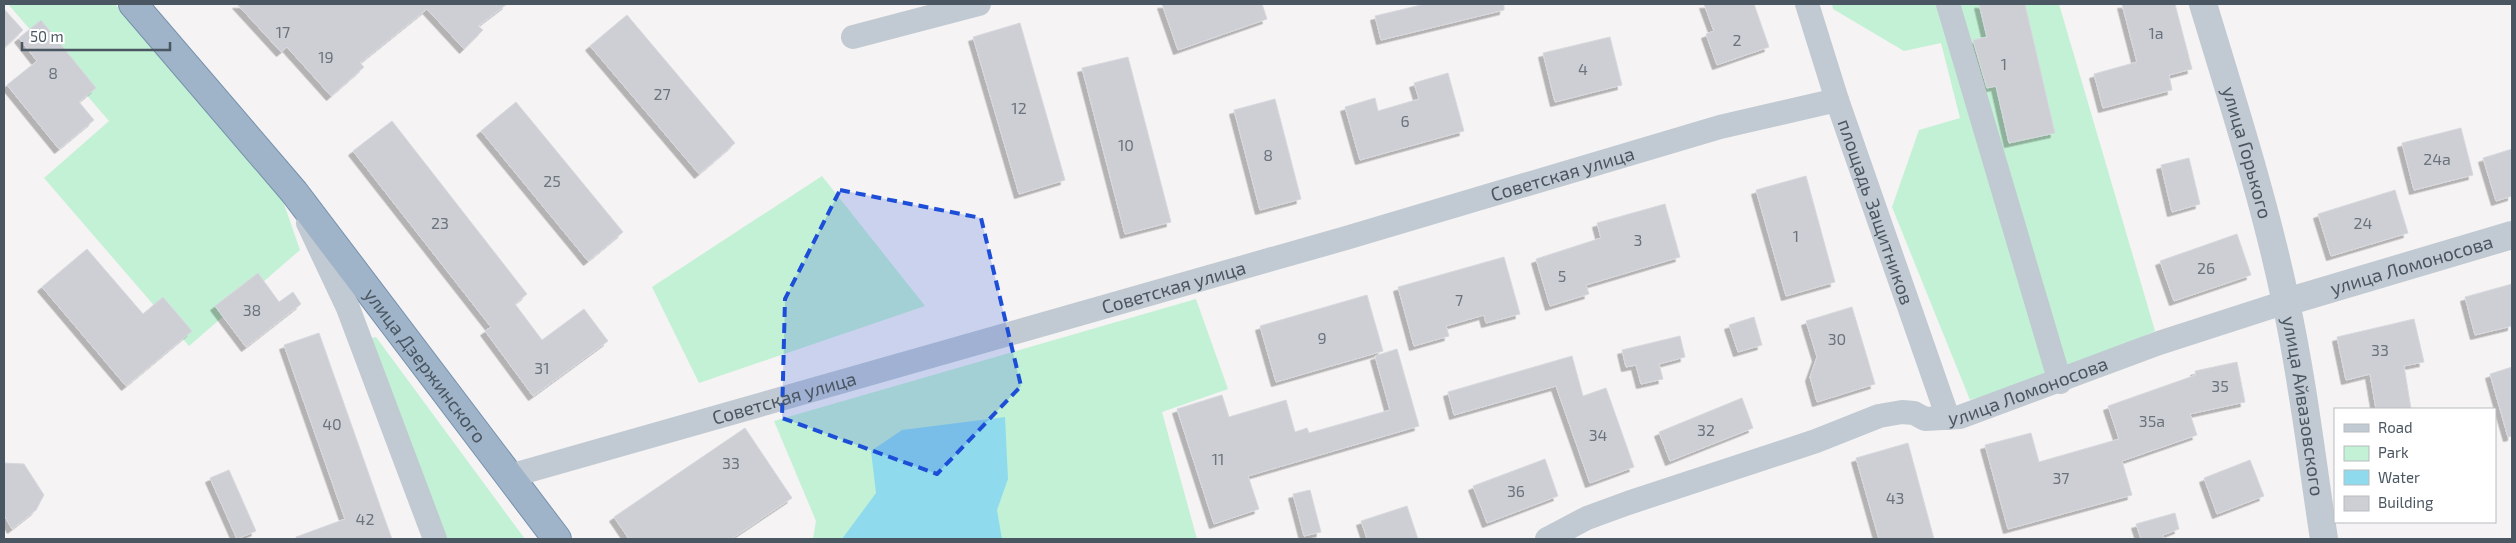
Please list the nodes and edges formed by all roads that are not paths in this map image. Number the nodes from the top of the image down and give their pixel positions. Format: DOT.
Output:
graph roads {
  1 [pos="133,4"];
  2 [pos="979,4"];
  3 [pos="1806,4"];
  4 [pos="1948,4"];
  5 [pos="2203,4"];
  6 [pos="853,37"];
  7 [pos="1837,100"];
  8 [pos="294,192"];
  9 [pos="2512,235"];
  10 [pos="2286,302"];
  11 [pos="2060,382"];
  12 [pos="1948,418"];
  13 [pos="510,476"];
  14 [pos="435,539"];
  15 [pos="557,539"];
  16 [pos="1547,539"];
  17 [pos="2324,539"];
  1 -- 8 [label="highway, улица Дзержинского"];
  2 -- 6 [label="street"];
  3 -- 7 [label="street, площадь Защитников"];
  4 -- 11 [label="street"];
  5 -- 10 [label="street, улица Горького"];
  7 -- 12 [label="street, площадь Защитников"];
  7 -- 13 [label="street, Советская улица"];
  8 -- 13 [label="highway, улица Дзержинского"];
  8 -- 14 [label="street, улица Дзержинского"];
  9 -- 10 [label="street, улица Ломоносова"];
  10 -- 11 [label="street, улица Ломоносова"];
  10 -- 17 [label="street, улица Айвазовского"];
  11 -- 12 [label="street, улица Ломоносова"];
  12 -- 16 [label="street, улица Ломоносова"];
  13 -- 15 [label="highway, улица Дзержинского"];
}
